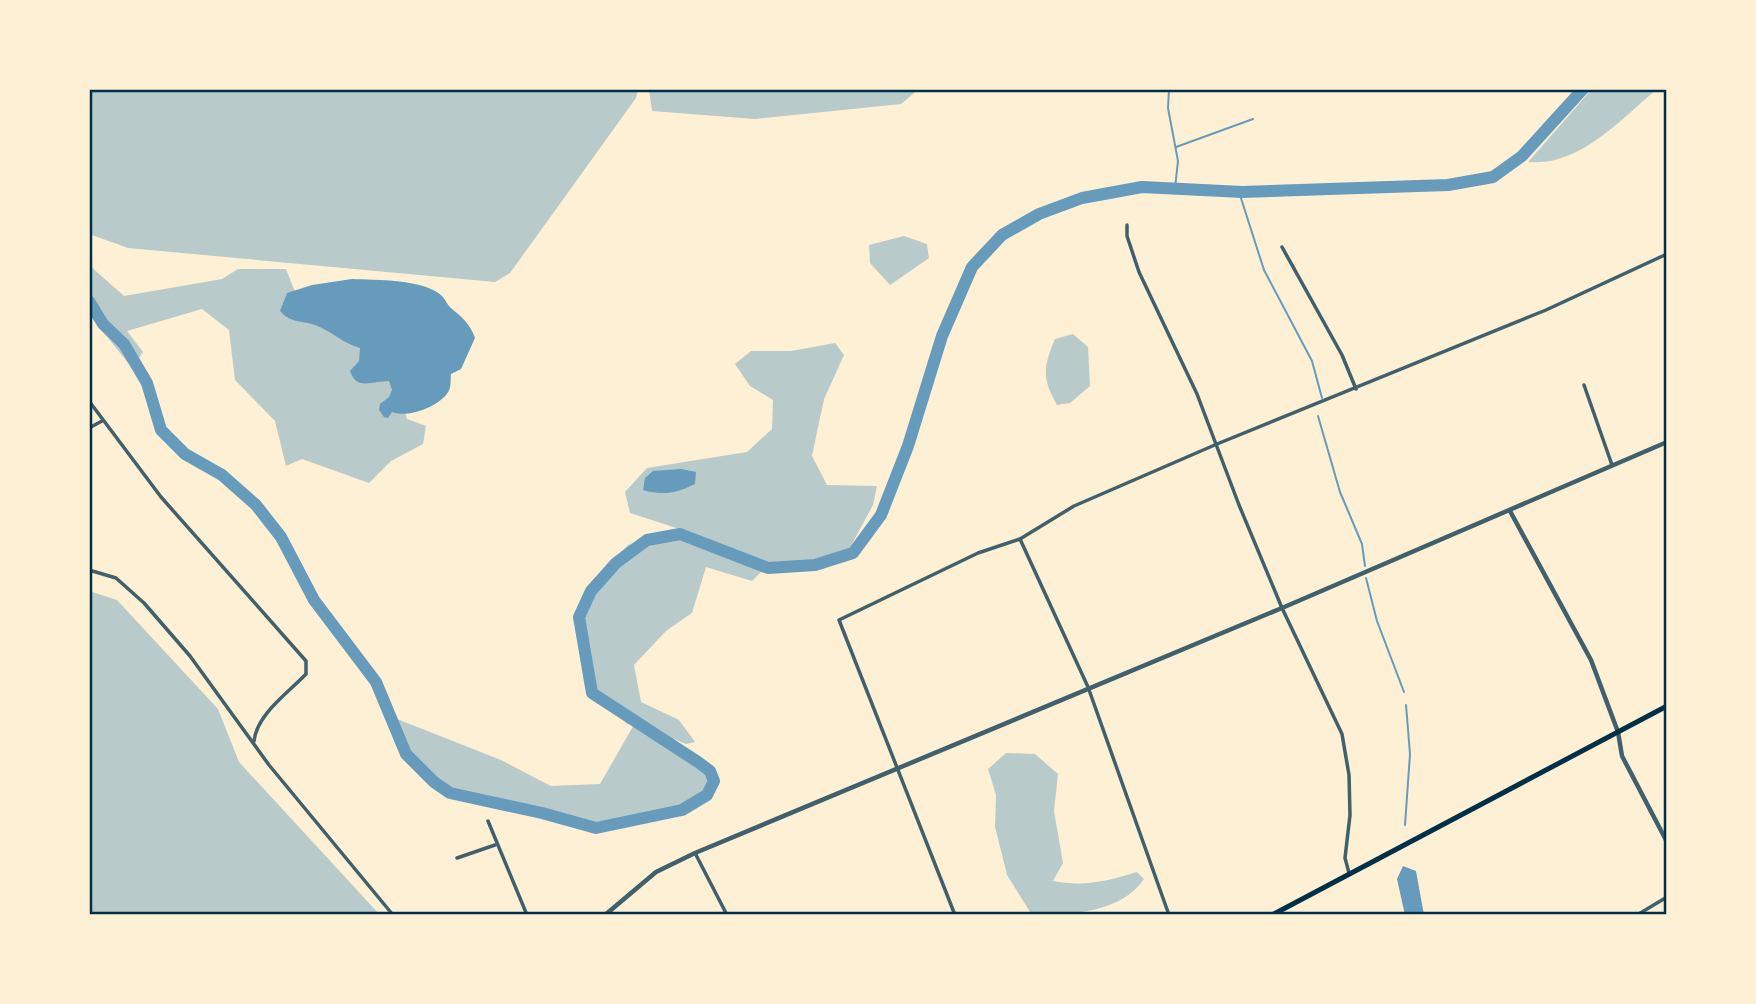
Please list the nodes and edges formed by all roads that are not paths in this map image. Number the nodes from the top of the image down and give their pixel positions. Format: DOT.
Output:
graph roads {
  1 [pos="1127,225"];
  2 [pos="1282,247"];
  3 [pos="1667,254"];
  4 [pos="1584,385"];
  5 [pos="1356,389"];
  6 [pos="89,401"];
  7 [pos="102,421"];
  8 [pos="89,428"];
  9 [pos="1667,442"];
  10 [pos="1217,443"];
  11 [pos="1612,465"];
  12 [pos="1510,511"];
  13 [pos="1020,539"];
  14 [pos="89,570"];
  15 [pos="1283,608"];
  16 [pos="1088,687"];
  17 [pos="1667,706"];
  18 [pos="1618,732"];
  19 [pos="253,744"];
  20 [pos="898,767"];
  21 [pos="488,821"];
  22 [pos="1667,842"];
  23 [pos="495,845"];
  24 [pos="695,853"];
  25 [pos="457,858"];
  26 [pos="1349,876"];
  27 [pos="1667,897"];
  28 [pos="393,915"];
  29 [pos="527,915"];
  30 [pos="605,915"];
  31 [pos="727,915"];
  32 [pos="955,915"];
  33 [pos="1169,915"];
  34 [pos="1272,915"];
  35 [pos="1637,915"];
  1 -- 10 [label="street"];
  2 -- 5 [label="street"];
  3 -- 5 [label="street"];
  4 -- 11 [label="street"];
  5 -- 10 [label="street"];
  6 -- 7 [label="street"];
  7 -- 8 [label="street"];
  7 -- 19 [label="street"];
  9 -- 11 [label="street"];
  10 -- 13 [label="street"];
  10 -- 15 [label="street"];
  11 -- 12 [label="street"];
  12 -- 15 [label="street"];
  12 -- 18 [label="street"];
  13 -- 16 [label="street"];
  13 -- 20 [label="street"];
  14 -- 19 [label="street"];
  15 -- 16 [label="street"];
  15 -- 26 [label="street"];
  16 -- 20 [label="street"];
  16 -- 33 [label="street"];
  17 -- 18 [label="main road"];
  18 -- 22 [label="street"];
  18 -- 26 [label="main road"];
  19 -- 28 [label="street"];
  20 -- 24 [label="street"];
  20 -- 32 [label="street"];
  21 -- 23 [label="street"];
  23 -- 25 [label="street"];
  23 -- 29 [label="street"];
  24 -- 30 [label="street"];
  24 -- 31 [label="street"];
  26 -- 34 [label="main road"];
  27 -- 35 [label="street"];
}
